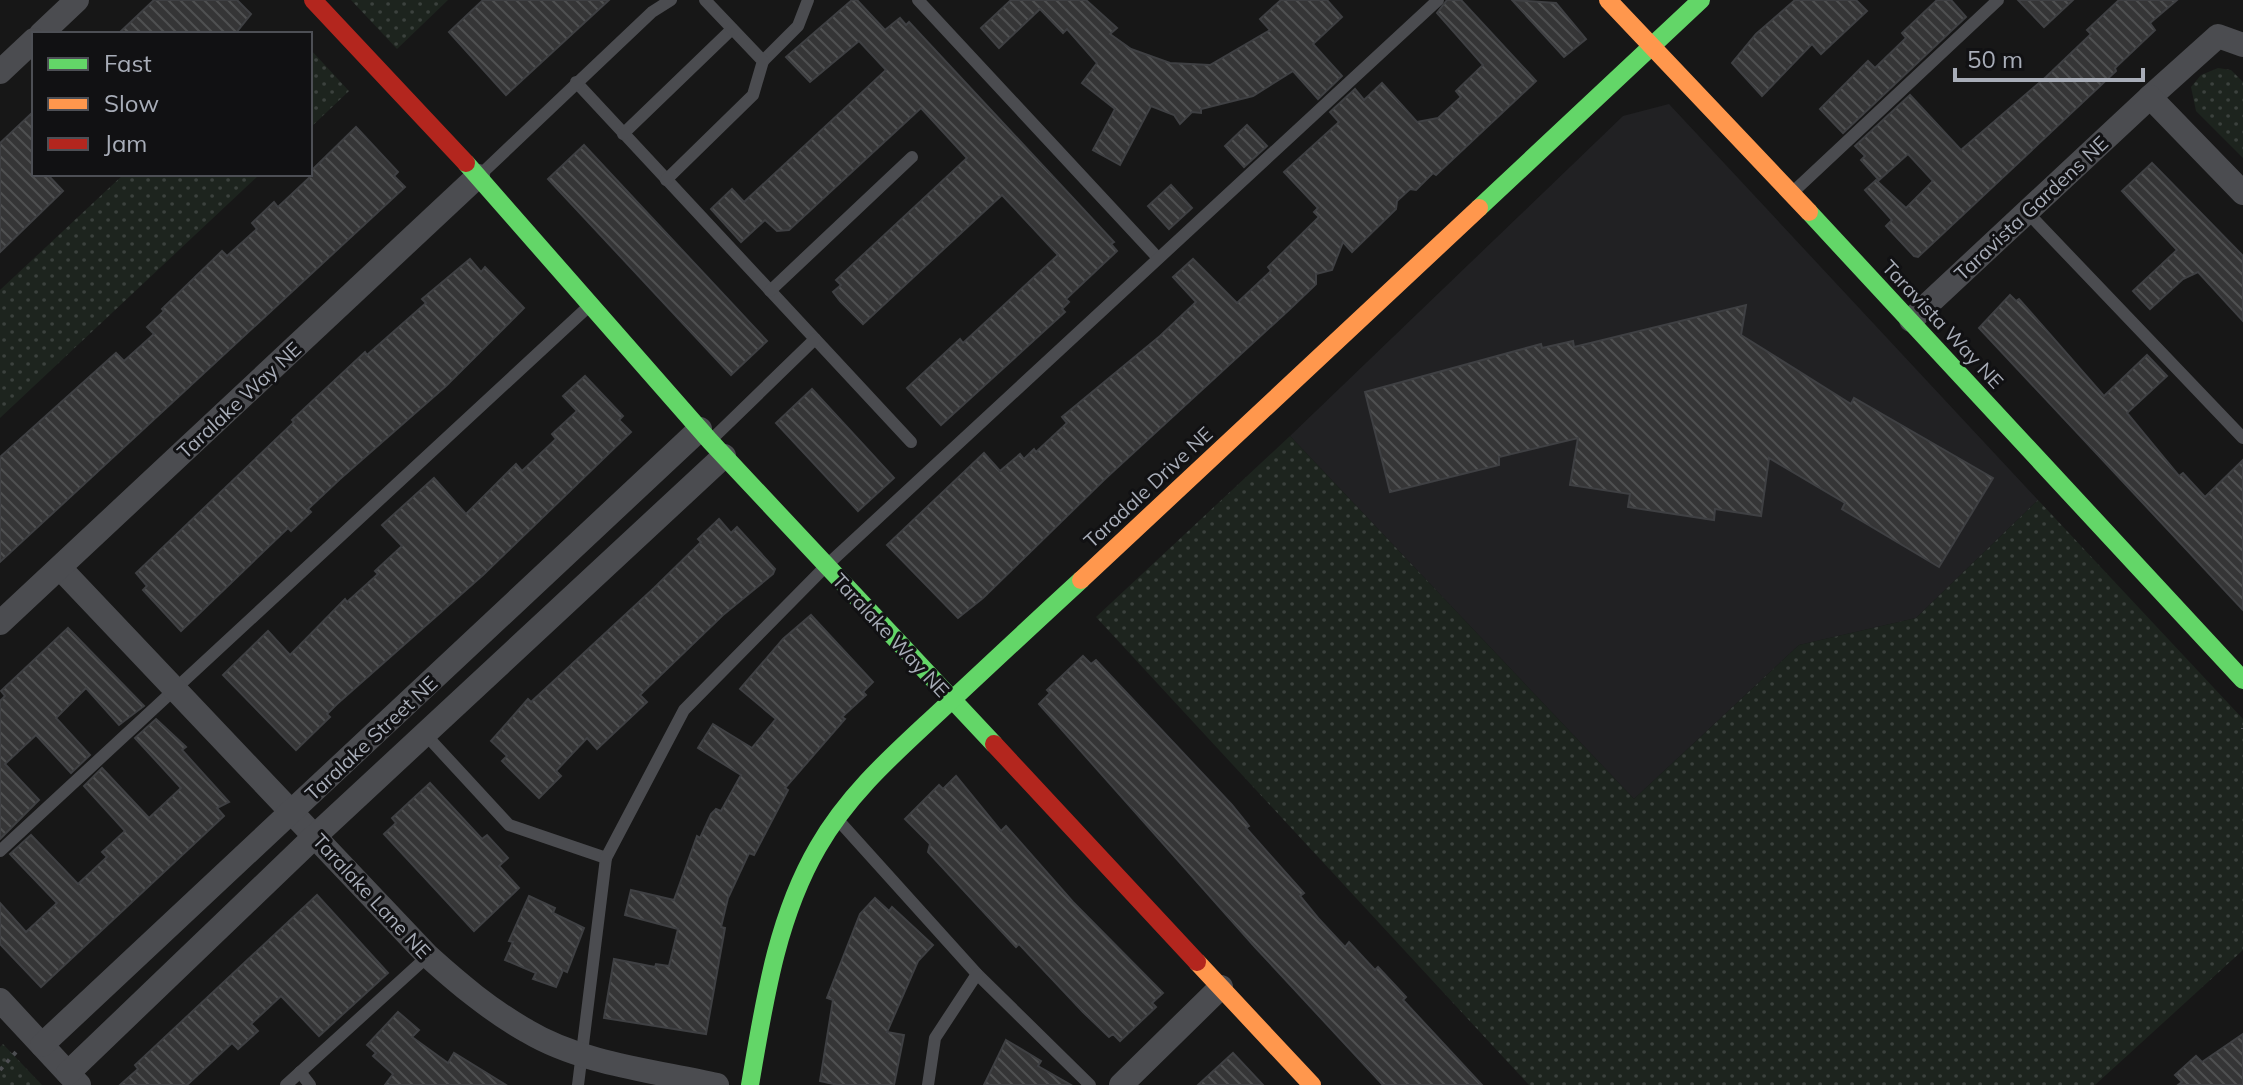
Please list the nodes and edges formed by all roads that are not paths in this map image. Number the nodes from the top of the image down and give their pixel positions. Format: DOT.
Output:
graph roads {
  1 [pos="77,0"];
  2 [pos="313,0"];
  3 [pos="671,0"];
  4 [pos="705,0"];
  5 [pos="808,0"];
  6 [pos="918,0"];
  7 [pos="1438,0"];
  8 [pos="1608,0"];
  9 [pos="1701,0"];
  10 [pos="1998,0"];
  11 [pos="732,29"];
  12 [pos="43,32"];
  13 [pos="32,42"];
  14 [pos="2243,45"];
  15 [pos="1652,47"];
  16 [pos="763,61"];
  17 [pos="0,72"];
  18 [pos="576,82"];
  19 [pos="2150,97"];
  20 [pos="623,134"];
  21 [pos="912,157"];
  22 [pos="478,176"];
  23 [pos="666,180"];
  24 [pos="2243,193"];
  25 [pos="1790,195"];
  26 [pos="2027,212"];
  27 [pos="1158,258"];
  28 [pos="770,291"];
  29 [pos="591,304"];
  30 [pos="1911,320"];
  31 [pos="815,339"];
  32 [pos="2243,438"];
  33 [pos="711,442"];
  34 [pos="911,442"];
  35 [pos="826,566"];
  36 [pos="60,568"];
  37 [pos="0,623"];
  38 [pos="2243,680"];
  39 [pos="175,688"];
  40 [pos="952,700"];
  41 [pos="425,734"];
  42 [pos="293,811"];
  43 [pos="836,818"];
  44 [pos="315,836"];
  45 [pos="0,851"];
  46 [pos="606,858"];
  47 [pos="428,956"];
  48 [pos="977,974"];
  49 [pos="1221,987"];
  50 [pos="0,1000"];
  51 [pos="42,1045"];
  52 [pos="582,1055"];
  53 [pos="300,1072"];
  54 [pos="74,1079"];
  55 [pos="286,1085"];
  56 [pos="310,1085"];
  57 [pos="578,1085"];
  58 [pos="717,1085"];
  59 [pos="750,1085"];
  60 [pos="928,1085"];
  61 [pos="1090,1085"];
  62 [pos="1121,1085"];
  63 [pos="1312,1085"];
  1 -- 12 [label="street"];
  2 -- 22 [label="street, Taralake Way NE"];
  3 -- 18 [label="lane"];
  4 -- 11 [label="lane"];
  5 -- 16 [label="lane"];
  6 -- 27 [label="lane"];
  7 -- 27 [label="lane"];
  8 -- 15 [label="street, Taravista Way NE"];
  9 -- 15 [label="street, Taradale Drive NE"];
  10 -- 25 [label="lane"];
  11 -- 16 [label="lane"];
  11 -- 20 [label="lane"];
  13 -- 17 [label="street"];
  14 -- 19 [label="street, Taravista Gardens NE"];
  15 -- 25 [label="street, Taravista Way NE"];
  15 -- 40 [label="street, Taradale Drive NE"];
  16 -- 23 [label="lane"];
  18 -- 20 [label="lane"];
  18 -- 22 [label="lane"];
  19 -- 24 [label="street"];
  19 -- 26 [label="street, Taravista Gardens NE"];
  20 -- 23 [label="lane"];
  21 -- 28 [label="lane"];
  22 -- 29 [label="street, Taralake Way NE"];
  22 -- 36 [label="street, Taralake Way NE"];
  23 -- 28 [label="lane"];
  25 -- 30 [label="street, Taravista Way NE"];
  26 -- 30 [label="street, Taravista Gardens NE"];
  26 -- 32 [label="lane"];
  27 -- 35 [label="lane"];
  28 -- 31 [label="lane"];
  29 -- 33 [label="street, Taralake Way NE"];
  29 -- 39 [label="lane"];
  30 -- 38 [label="street, Taravista Way NE"];
  31 -- 33 [label="lane"];
  31 -- 34 [label="lane"];
  33 -- 35 [label="street, Taralake Way NE"];
  33 -- 41 [label="street, Taralake Street NE"];
  33 -- 42 [label="street, Taralake Street NE"];
  35 -- 40 [label="street, Taralake Way NE"];
  35 -- 46 [label="lane"];
  36 -- 37 [label="street, Taralake Way NE"];
  36 -- 39 [label="street, Taralake Lane NE"];
  39 -- 42 [label="street, Taralake Lane NE"];
  39 -- 45 [label="lane"];
  40 -- 43 [label="street, Taradale Drive NE"];
  40 -- 49 [label="street, Taralake Way NE"];
  41 -- 44 [label="street, Taralake Street NE"];
  41 -- 46 [label="lane"];
  42 -- 44 [label="street, Taralake Lane NE"];
  42 -- 51 [label="street, Taralake Street NE"];
  43 -- 48 [label="lane"];
  43 -- 59 [label="street, Taradale Drive NE"];
  44 -- 47 [label="street, Taralake Lane NE"];
  44 -- 54 [label="street, Taralake Street NE"];
  46 -- 52 [label="lane"];
  47 -- 52 [label="street, Taralake Lane NE"];
  47 -- 53 [label="lane"];
  48 -- 60 [label="lane"];
  48 -- 61 [label="lane"];
  49 -- 62 [label="street"];
  49 -- 63 [label="street, Taralake Way NE"];
  50 -- 51 [label="street"];
  51 -- 54 [label="street"];
  52 -- 57 [label="lane"];
  52 -- 58 [label="street, Taralake Lane NE"];
  53 -- 55 [label="lane"];
  53 -- 56 [label="lane"];
}
